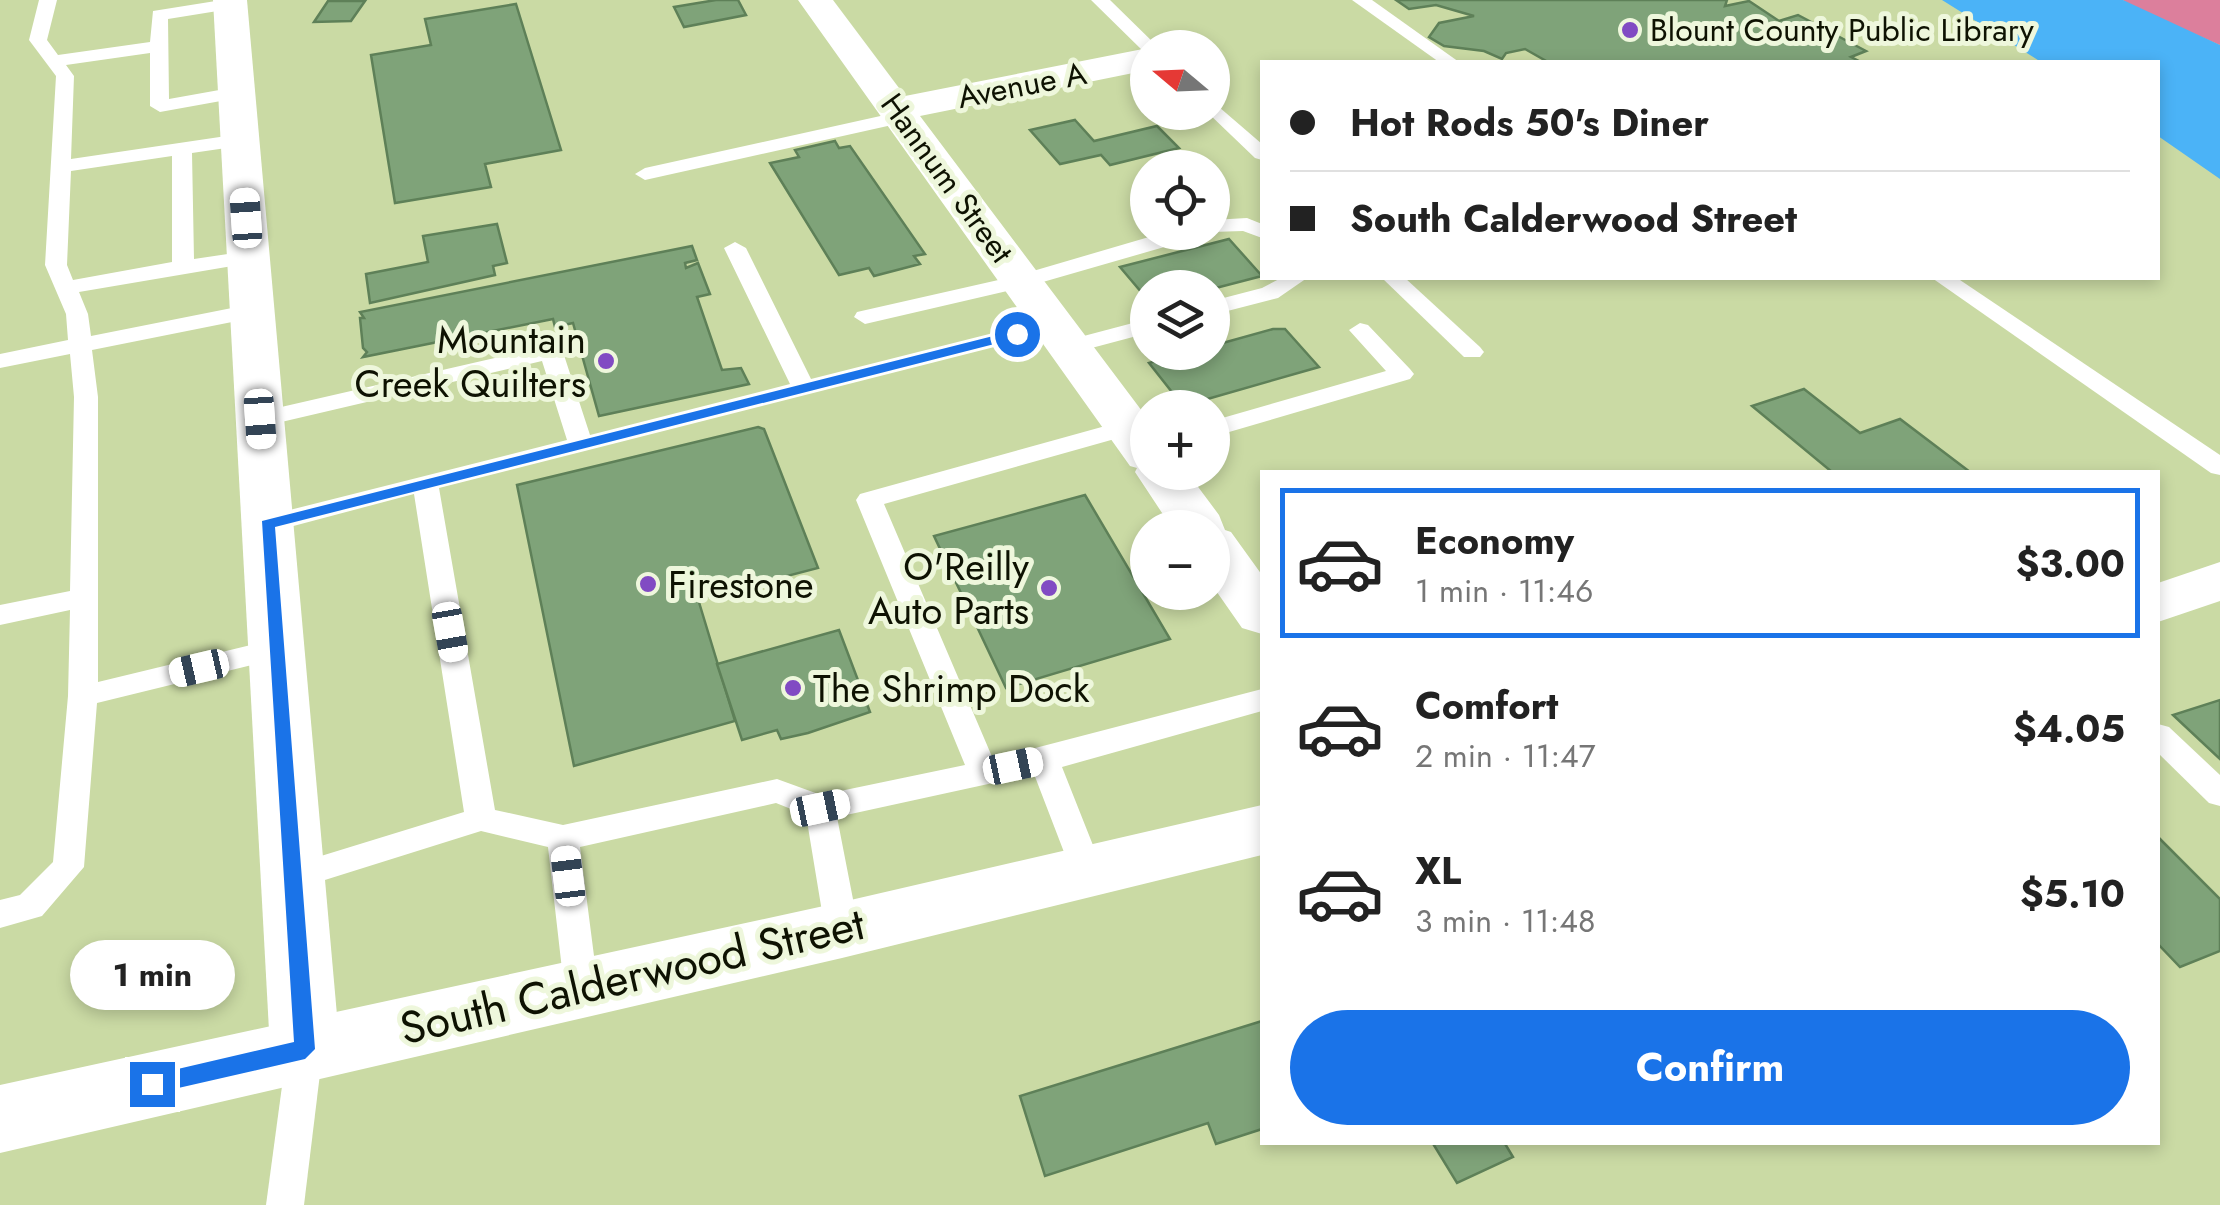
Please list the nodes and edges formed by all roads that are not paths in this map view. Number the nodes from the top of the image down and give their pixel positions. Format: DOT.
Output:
graph roads {
  1 [pos="48,0"];
  2 [pos="815,0"];
  3 [pos="1100,0"];
  4 [pos="1361,0"];
  5 [pos="230,2"];
  6 [pos="157,8"];
  7 [pos="1131,30"];
  8 [pos="159,46"];
  9 [pos="1447,60"];
  10 [pos="53,61"];
  11 [pos="1130,64"];
  12 [pos="900,113"];
  13 [pos="238,117"];
  14 [pos="1230,124"];
  15 [pos="155,130"];
  16 [pos="182,149"];
  17 [pos="1260,152"];
  18 [pos="60,167"];
  19 [pos="645,174"];
  20 [pos="1230,225"];
  21 [pos="1260,231"];
  22 [pos="735,248"];
  23 [pos="1130,250"];
  24 [pos="248,257"];
  25 [pos="183,268"];
  26 [pos="1293,280"];
  27 [pos="1395,280"];
  28 [pos="1945,280"];
  29 [pos="1021,281"];
  30 [pos="66,288"];
  31 [pos="1230,303"];
  32 [pos="252,311"];
  33 [pos="865,317"];
  34 [pos="1130,328"];
  35 [pos="1360,330"];
  36 [pos="1061,336"];
  37 [pos="81,344"];
  38 [pos="1472,352"];
  39 [pos="0,361"];
  40 [pos="804,388"];
  41 [pos="260,419"];
  42 [pos="1230,424"];
  43 [pos="1130,430"];
  44 [pos="581,445"];
  45 [pos="1130,453"];
  46 [pos="2220,467"];
  47 [pos="425,483"];
  48 [pos="268,524"];
  49 [pos="1230,570"];
  50 [pos="2220,582"];
  51 [pos="81,598"];
  52 [pos="2160,602"];
  53 [pos="1260,611"];
  54 [pos="0,615"];
  55 [pos="276,649"];
  56 [pos="82,696"];
  57 [pos="1260,701"];
  58 [pos="2160,737"];
  59 [pos="1044,760"];
  60 [pos="983,772"];
  61 [pos="2220,794"];
  62 [pos="820,808"];
  63 [pos="481,819"];
  64 [pos="1260,830"];
  65 [pos="563,838"];
  66 [pos="1088,873"];
  67 [pos="293,876"];
  68 [pos="0,914"];
  69 [pos="842,930"];
  70 [pos="580,987"];
  71 [pos="305,1049"];
  72 [pos="0,1119"];
  73 [pos="285,1205"];
  1 -- 10 [label="lane"];
  2 -- 12 [label="street, Hannum Street"];
  3 -- 7 [label="lane"];
  4 -- 9 [label="lane"];
  5 -- 6 [label="lane"];
  5 -- 13 [label="street"];
  6 -- 8 [label="lane"];
  8 -- 10 [label="lane"];
  8 -- 15 [label="lane"];
  10 -- 18 [label="lane"];
  11 -- 12 [label="street, Avenue A"];
  12 -- 19 [label="lane"];
  12 -- 29 [label="street, Hannum Street"];
  13 -- 15 [label="lane"];
  13 -- 16 [label="lane"];
  13 -- 24 [label="street"];
  14 -- 17 [label="lane"];
  15 -- 16 [label="lane"];
  15 -- 18 [label="lane"];
  16 -- 25 [label="lane"];
  18 -- 30 [label="lane"];
  20 -- 21 [label="lane"];
  22 -- 40 [label="lane"];
  23 -- 29 [label="lane"];
  24 -- 25 [label="lane"];
  24 -- 32 [label="street"];
  25 -- 30 [label="lane"];
  26 -- 31 [label="lane"];
  27 -- 38 [label="lane"];
  28 -- 46 [label="lane"];
  29 -- 33 [label="lane"];
  29 -- 36 [label="street, Hannum Street"];
  30 -- 37 [label="lane"];
  32 -- 37 [label="lane"];
  32 -- 41 [label="street"];
  34 -- 36 [label="lane"];
  35 -- 42 [label="lane"];
  36 -- 40 [label="lane"];
  36 -- 43 [label="street, Hannum Street"];
  37 -- 39 [label="lane"];
  37 -- 51 [label="lane"];
  40 -- 44 [label="lane"];
  41 -- 44 [label="lane"];
  41 -- 48 [label="street"];
  44 -- 47 [label="lane"];
  45 -- 60 [label="lane"];
  47 -- 48 [label="lane"];
  47 -- 63 [label="lane"];
  48 -- 55 [label="street"];
  49 -- 53 [label="street"];
  50 -- 52 [label="street"];
  51 -- 54 [label="lane"];
  51 -- 56 [label="lane"];
  55 -- 56 [label="lane"];
  55 -- 67 [label="street"];
  56 -- 68 [label="lane"];
  57 -- 59 [label="lane"];
  58 -- 61 [label="lane"];
  59 -- 60 [label="lane"];
  59 -- 66 [label="lane"];
  60 -- 62 [label="lane"];
  62 -- 65 [label="lane"];
  62 -- 69 [label="lane"];
  63 -- 65 [label="lane"];
  63 -- 67 [label="lane"];
  64 -- 66 [label="street, South Calderwood Street"];
  65 -- 70 [label="lane"];
  66 -- 69 [label="street, South Calderwood Street"];
  67 -- 71 [label="street"];
  69 -- 70 [label="street, South Calderwood Street"];
  70 -- 71 [label="street, South Calderwood Street"];
  71 -- 72 [label="street, South Calderwood Street"];
  71 -- 73 [label="lane"];
}
